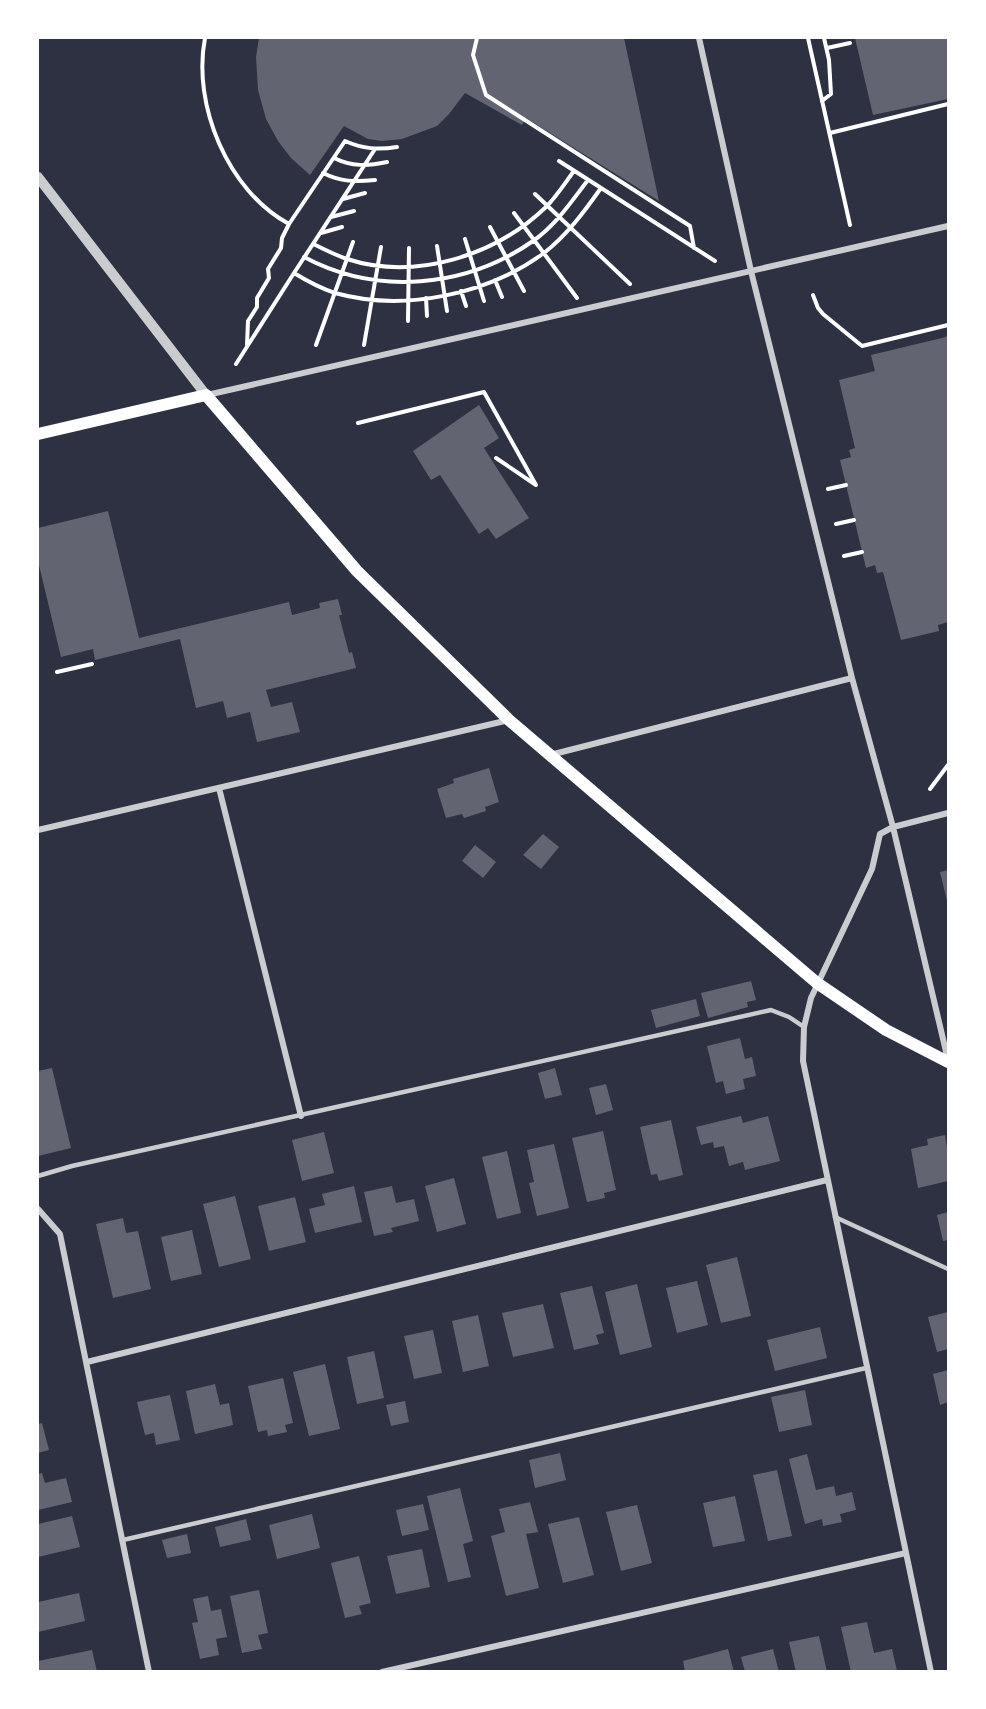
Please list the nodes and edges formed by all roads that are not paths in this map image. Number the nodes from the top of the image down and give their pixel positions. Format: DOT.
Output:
graph roads {
  1 [pos="699,38"];
  2 [pos="38,177"];
  3 [pos="948,226"];
  4 [pos="751,272"];
  5 [pos="206,395"];
  6 [pos="38,434"];
  7 [pos="852,678"];
  8 [pos="509,720"];
  9 [pos="549,755"];
  10 [pos="219,788"];
  11 [pos="948,813"];
  12 [pos="893,827"];
  13 [pos="38,830"];
  14 [pos="817,983"];
  15 [pos="804,1027"];
  16 [pos="948,1061"];
  17 [pos="301,1116"];
  18 [pos="38,1176"];
  19 [pos="827,1180"];
  20 [pos="38,1209"];
  21 [pos="835,1217"];
  22 [pos="948,1269"];
  23 [pos="87,1362"];
  24 [pos="866,1368"];
  25 [pos="123,1540"];
  26 [pos="906,1553"];
  27 [pos="149,1671"];
  28 [pos="381,1671"];
  29 [pos="931,1671"];
  1 -- 4 [label="street"];
  2 -- 5 [label="street"];
  3 -- 4 [label="street"];
  4 -- 5 [label="street"];
  4 -- 7 [label="street"];
  5 -- 6 [label="main road"];
  5 -- 8 [label="main road"];
  7 -- 9 [label="street"];
  7 -- 12 [label="street"];
  8 -- 9 [label="main road"];
  8 -- 10 [label="street"];
  9 -- 14 [label="main road"];
  10 -- 13 [label="street"];
  10 -- 17 [label="street"];
  11 -- 12 [label="street"];
  12 -- 14 [label="street"];
  12 -- 16 [label="street"];
  14 -- 15 [label="street"];
  14 -- 16 [label="main road"];
  15 -- 17 [label="lane"];
  15 -- 19 [label="street"];
  17 -- 18 [label="lane"];
  19 -- 21 [label="street"];
  19 -- 23 [label="street"];
  20 -- 23 [label="street"];
  21 -- 22 [label="lane"];
  21 -- 24 [label="street"];
  23 -- 25 [label="street"];
  24 -- 25 [label="lane"];
  24 -- 26 [label="street"];
  25 -- 27 [label="street"];
  26 -- 28 [label="street"];
  26 -- 29 [label="street"];
}
